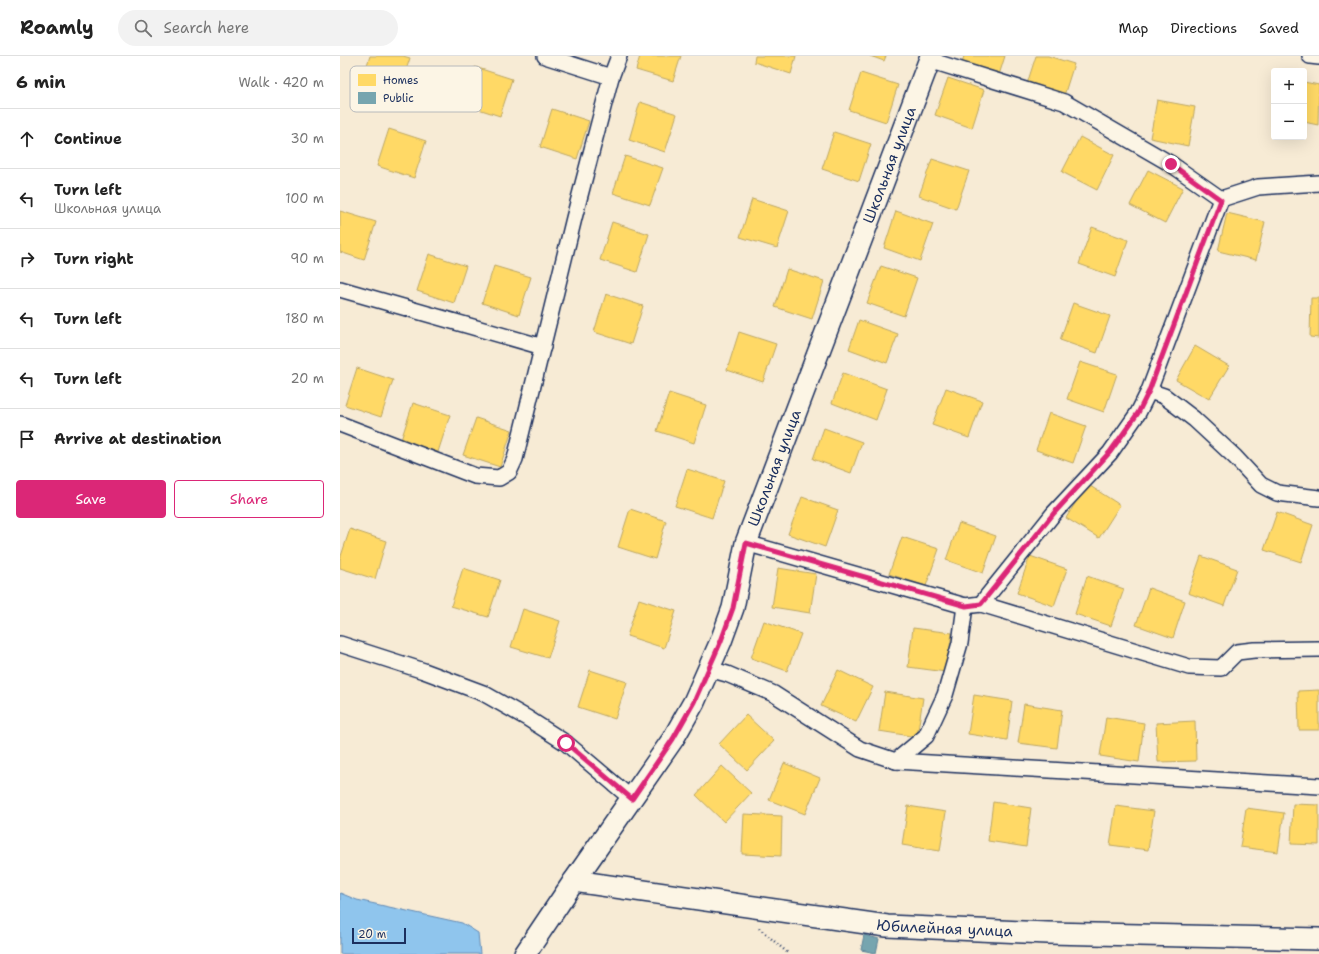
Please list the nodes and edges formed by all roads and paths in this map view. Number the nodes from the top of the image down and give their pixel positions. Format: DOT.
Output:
graph roads {
  1 [pos="545,56"];
  2 [pos="619,56"];
  3 [pos="1310,56"];
  4 [pos="1319,57"];
  5 [pos="930,58"];
  6 [pos="611,77"];
  7 [pos="1319,183"];
  8 [pos="1221,200"];
  9 [pos="340,289"];
  10 [pos="543,347"];
  11 [pos="1149,391"];
  12 [pos="340,424"];
  13 [pos="1319,498"];
  14 [pos="746,543"];
  15 [pos="981,604"];
  16 [pos="966,606"];
  17 [pos="340,644"];
  18 [pos="1319,649"];
  19 [pos="708,669"];
  20 [pos="896,761"];
  21 [pos="1319,786"];
  22 [pos="632,799"];
  23 [pos="574,881"];
  24 [pos="1319,939"];
  25 [pos="525,954"];
  1 -- 6 [label="street"];
  2 -- 6 [label="street"];
  3 -- 4 [label="street"];
  5 -- 8 [label="street"];
  5 -- 14 [label="street, Школьная улица"];
  6 -- 10 [label="street"];
  7 -- 8 [label="street"];
  8 -- 11 [label="street"];
  9 -- 10 [label="street"];
  10 -- 12 [label="street"];
  11 -- 13 [label="street"];
  11 -- 15 [label="street"];
  14 -- 16 [label="street"];
  14 -- 19 [label="street, Школьная улица"];
  15 -- 16 [label="street"];
  15 -- 18 [label="street"];
  16 -- 20 [label="street"];
  17 -- 22 [label="street"];
  19 -- 20 [label="street"];
  19 -- 22 [label="street, Школьная улица"];
  20 -- 21 [label="street"];
  22 -- 23 [label="street, Школьная улица"];
  23 -- 24 [label="street, Юбилейная улица"];
  23 -- 25 [label="street, Школьная улица"];
}
